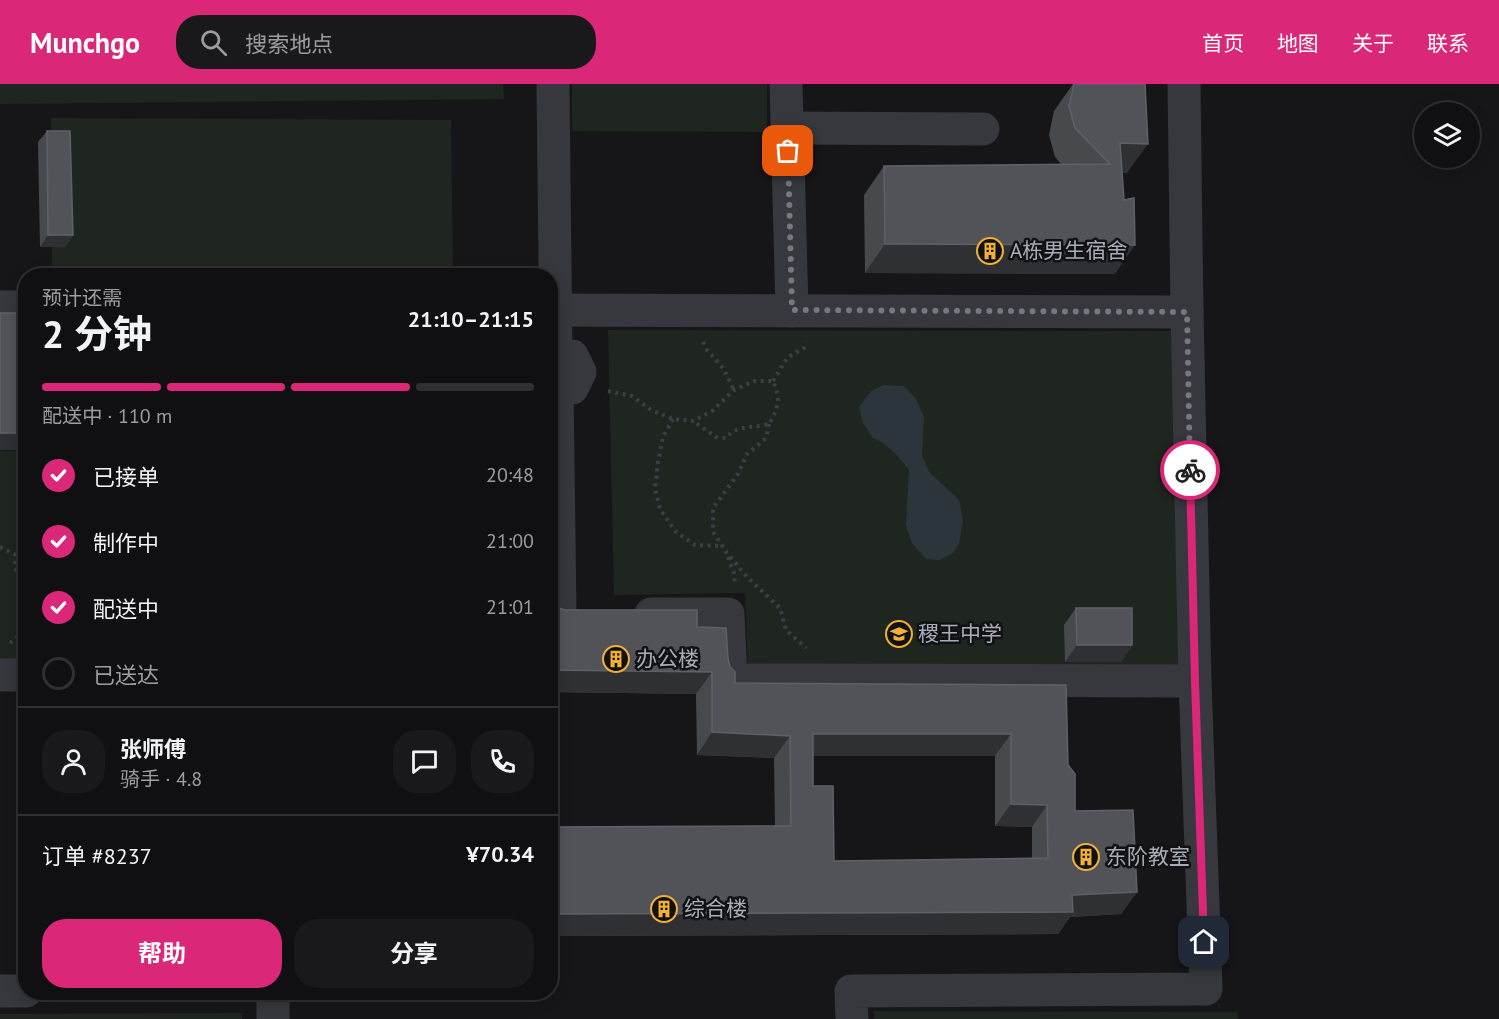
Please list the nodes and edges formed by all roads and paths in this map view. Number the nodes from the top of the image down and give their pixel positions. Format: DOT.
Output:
graph roads {
  1 [pos="553,84"];
  2 [pos="786,84"];
  3 [pos="1184,84"];
  4 [pos="787,128"];
  5 [pos="983,129"];
  6 [pos="553,268"];
  7 [pos="0,307"];
  8 [pos="18,307"];
  9 [pos="558,310"];
  10 [pos="693,310"];
  11 [pos="801,310"];
  12 [pos="1187,312"];
  13 [pos="558,356"];
  14 [pos="773,381"];
  15 [pos="558,388"];
  16 [pos="734,390"];
  17 [pos="608,391"];
  18 [pos="674,419"];
  19 [pos="693,421"];
  20 [pos="769,424"];
  21 [pos="558,470"];
  22 [pos="722,546"];
  23 [pos="0,547"];
  24 [pos="18,552"];
  25 [pos="16,555"];
  26 [pos="18,576"];
  27 [pos="565,613"];
  28 [pos="620,614"];
  29 [pos="18,640"];
  30 [pos="808,651"];
  31 [pos="3,660"];
  32 [pos="18,670"];
  33 [pos="1195,681"];
  34 [pos="0,991"];
  35 [pos="18,991"];
  36 [pos="273,1000"];
  37 [pos="273,1019"];
  38 [pos="852,1019"];
  1 -- 6 [label="street"];
  2 -- 4 [label="street"];
  3 -- 12 [label="street"];
  4 -- 5 [label="street"];
  4 -- 11 [label="street"];
  7 -- 8 [label="street"];
  9 -- 10 [label="street"];
  10 -- 11 [label="street"];
  10 -- 16 [label="path"];
  11 -- 12 [label="street"];
  11 -- 14 [label="path"];
  12 -- 33 [label="street"];
  13 -- 15 [label="street"];
  14 -- 16 [label="path"];
  14 -- 20 [label="path"];
  16 -- 19 [label="path"];
  17 -- 18 [label="path"];
  18 -- 19 [label="path"];
  18 -- 22 [label="path"];
  19 -- 20 [label="path"];
  20 -- 22 [label="path"];
  21 -- 27 [label="street"];
  22 -- 30 [label="path"];
  23 -- 25 [label="path"];
  24 -- 25 [label="path"];
  25 -- 26 [label="path"];
  28 -- 33 [label="street"];
  29 -- 31 [label="path"];
  31 -- 32 [label="street"];
  33 -- 38 [label="street"];
  34 -- 35 [label="street"];
  36 -- 37 [label="street"];
}
